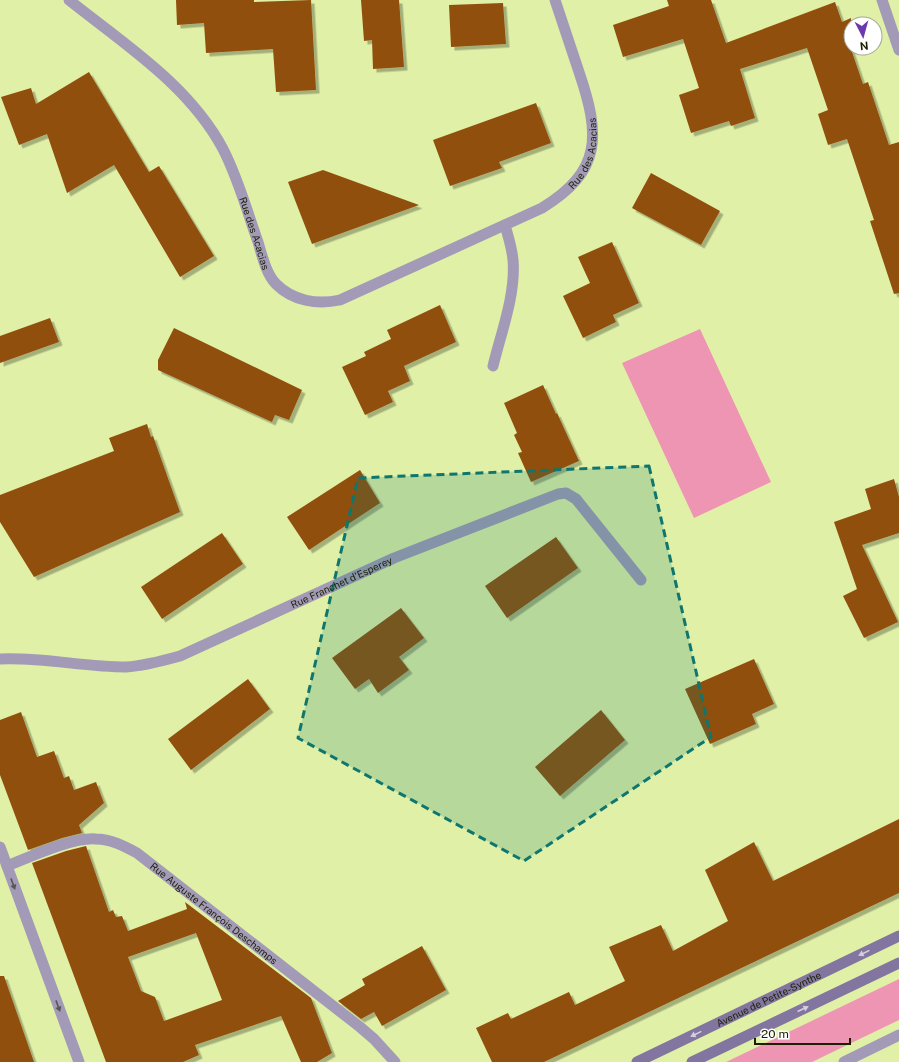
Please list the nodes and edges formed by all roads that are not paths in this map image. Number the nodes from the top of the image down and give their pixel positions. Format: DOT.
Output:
graph roads {
  1 [pos="69,0"];
  2 [pos="555,0"];
  3 [pos="882,0"];
  4 [pos="899,50"];
  5 [pos="505,225"];
  6 [pos="493,366"];
  7 [pos="641,580"];
  8 [pos="0,659"];
  9 [pos="0,847"];
  10 [pos="7,866"];
  11 [pos="899,936"];
  12 [pos="899,963"];
  13 [pos="899,1035"];
  14 [pos="79,1062"];
  15 [pos="395,1062"];
  16 [pos="637,1062"];
  17 [pos="692,1062"];
  18 [pos="844,1062"];
  1 -- 5 [label="street, Rue des Acacias"];
  2 -- 5 [label="street, Rue des Acacias"];
  3 -- 4 [label="street"];
  5 -- 6 [label="street"];
  7 -- 8 [label="street, Rue Franchet d'Esperey"];
  9 -- 10 [label="street"];
  10 -- 14 [label="street, one-way"];
  10 -- 15 [label="street, Rue Auguste François Deschamps"];
  11 -- 16 [label="main road, Avenue de Petite-Synthe, one-way"];
  17 -- 12 [label="main road, one-way"];
  13 -- 18 [label="street"];
}
